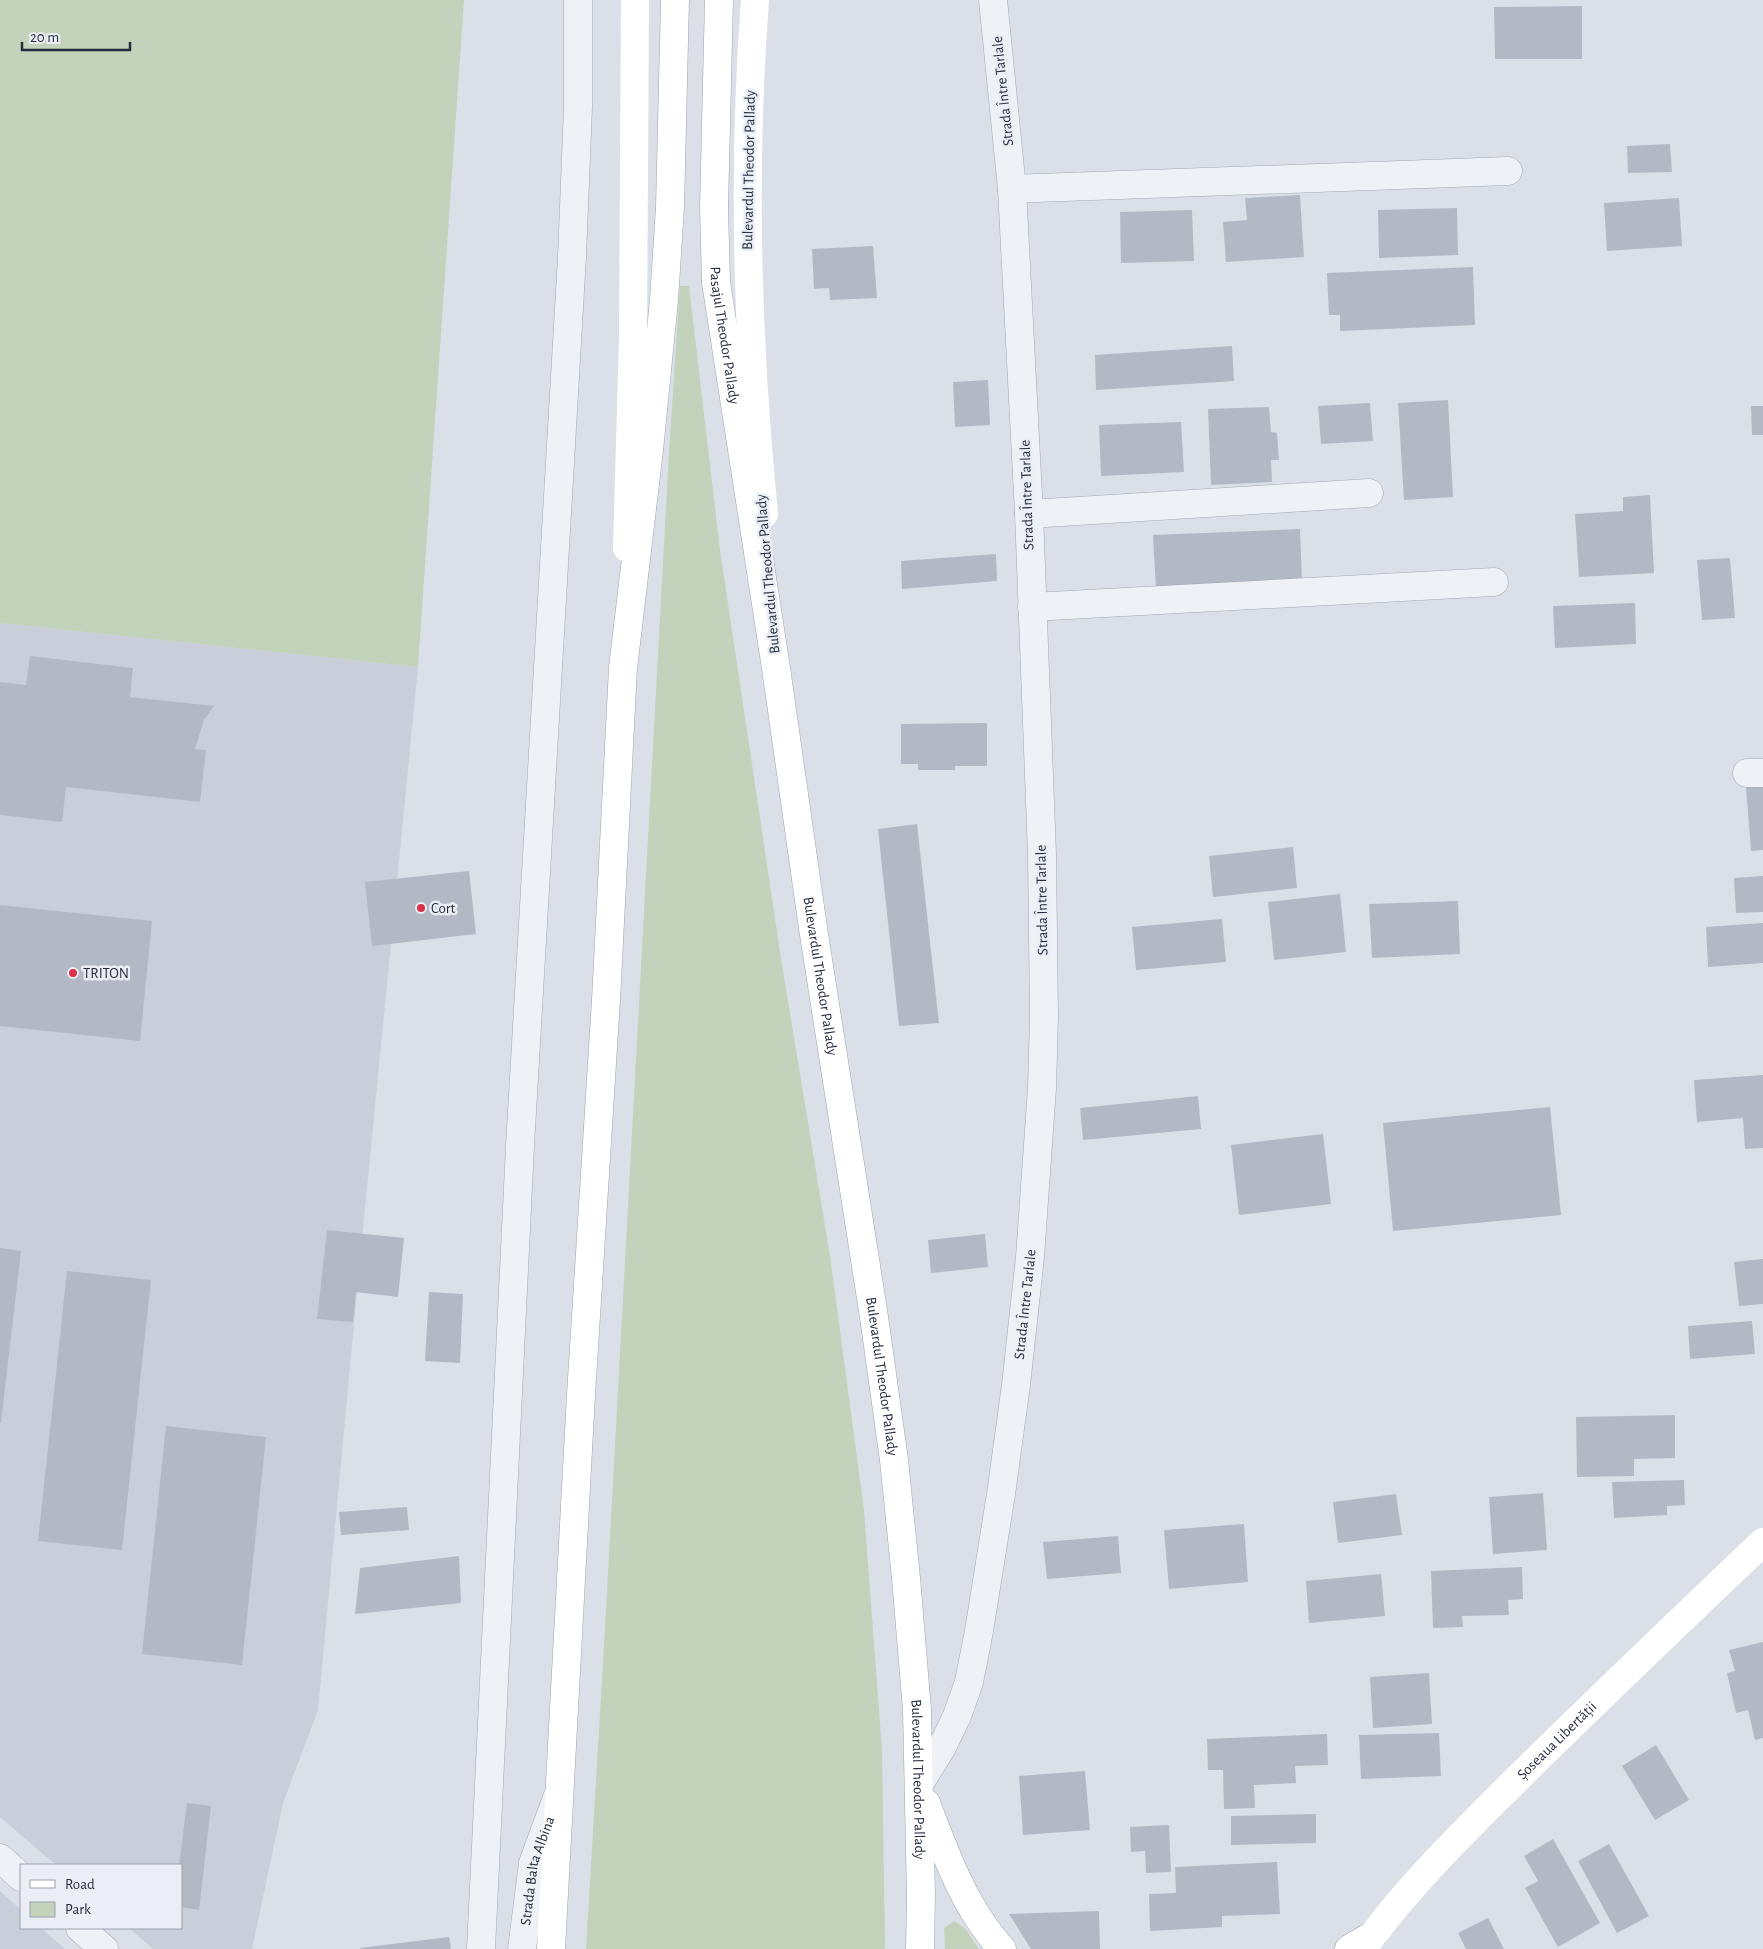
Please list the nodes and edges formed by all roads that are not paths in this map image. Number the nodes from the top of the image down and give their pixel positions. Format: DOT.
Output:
graph roads {
  1 [pos="578,0"];
  2 [pos="635,0"];
  3 [pos="675,0"];
  4 [pos="719,0"];
  5 [pos="755,0"];
  6 [pos="994,0"];
  7 [pos="1508,171"];
  8 [pos="1012,189"];
  9 [pos="1369,492"];
  10 [pos="1028,514"];
  11 [pos="1494,582"];
  12 [pos="1032,606"];
  13 [pos="623,668"];
  14 [pos="776,668"];
  15 [pos="1763,1542"];
  16 [pos="919,1784"];
  17 [pos="558,1794"];
  18 [pos="0,1858"];
  19 [pos="20,1876"];
  20 [pos="81,1929"];
  21 [pos="1368,1942"];
  22 [pos="104,1949"];
  23 [pos="481,1949"];
  24 [pos="522,1949"];
  25 [pos="551,1949"];
  26 [pos="920,1949"];
  27 [pos="1002,1949"];
  28 [pos="1349,1949"];
  1 -- 23 [label="street"];
  2 -- 13 [label="main road"];
  3 -- 13 [label="main road"];
  4 -- 14 [label="main road, Pasajul Theodor Pallady"];
  5 -- 14 [label="main road, Bulevardul Theodor Pallady"];
  6 -- 8 [label="street, Strada Între Tarlale"];
  7 -- 8 [label="street"];
  8 -- 10 [label="street, Strada Între Tarlale"];
  9 -- 10 [label="street"];
  10 -- 12 [label="street, Strada Între Tarlale"];
  11 -- 12 [label="street"];
  12 -- 16 [label="street, Strada Între Tarlale"];
  13 -- 17 [label="main road"];
  14 -- 16 [label="main road, Bulevardul Theodor Pallady"];
  15 -- 21 [label="main road, Șoseaua Libertății"];
  16 -- 26 [label="main road, Bulevardul Theodor Pallady"];
  16 -- 27 [label="main road"];
  17 -- 24 [label="street, Strada Balta Albina"];
  17 -- 25 [label="main road"];
  18 -- 19 [label="street"];
  20 -- 22 [label="street"];
  21 -- 28 [label="main road, Șoseaua Libertății"];
}
